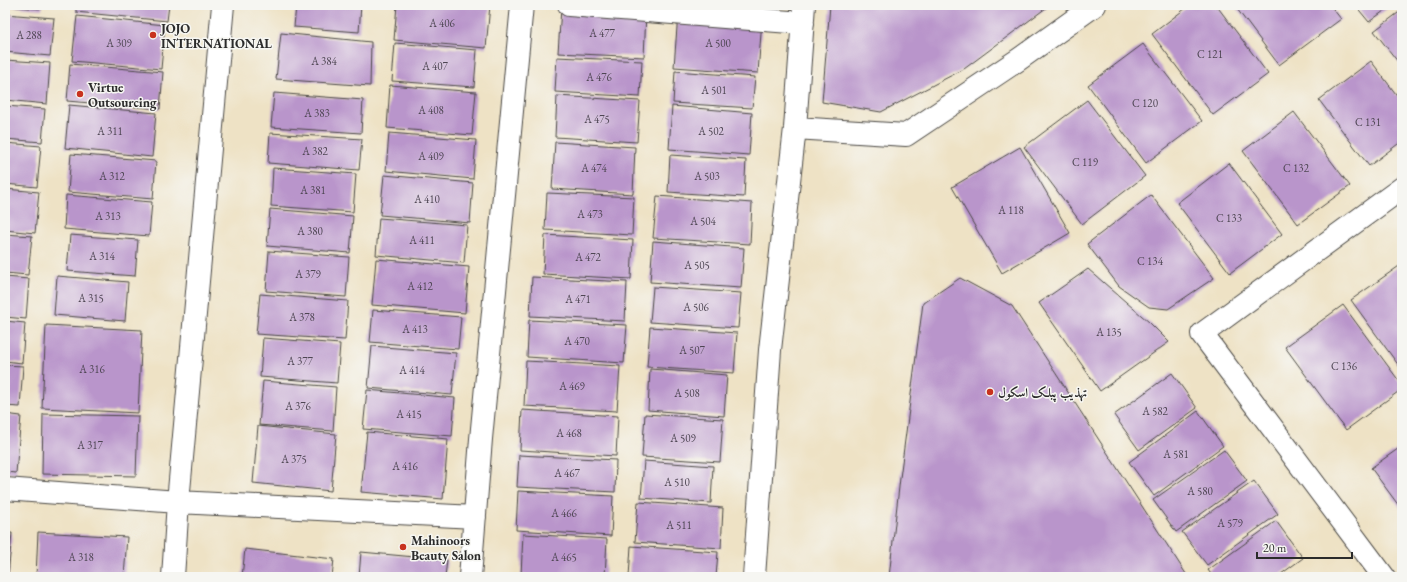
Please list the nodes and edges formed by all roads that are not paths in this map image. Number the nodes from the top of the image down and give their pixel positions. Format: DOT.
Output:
graph roads {
  1 [pos="223,5"];
  2 [pos="522,5"];
  3 [pos="569,5"];
  4 [pos="1095,5"];
  5 [pos="804,14"];
  6 [pos="796,128"];
  7 [pos="1402,188"];
  8 [pos="5,489"];
  9 [pos="178,502"];
  10 [pos="475,517"];
  11 [pos="173,577"];
  12 [pos="470,577"];
  13 [pos="754,577"];
  14 [pos="1384,577"];
  1 -- 9 [label="street"];
  2 -- 10 [label="street"];
  3 -- 5 [label="street"];
  4 -- 6 [label="street"];
  5 -- 6 [label="street"];
  6 -- 13 [label="street"];
  7 -- 14 [label="street"];
  8 -- 9 [label="street"];
  9 -- 10 [label="street"];
  9 -- 11 [label="street"];
  10 -- 12 [label="street"];
}
